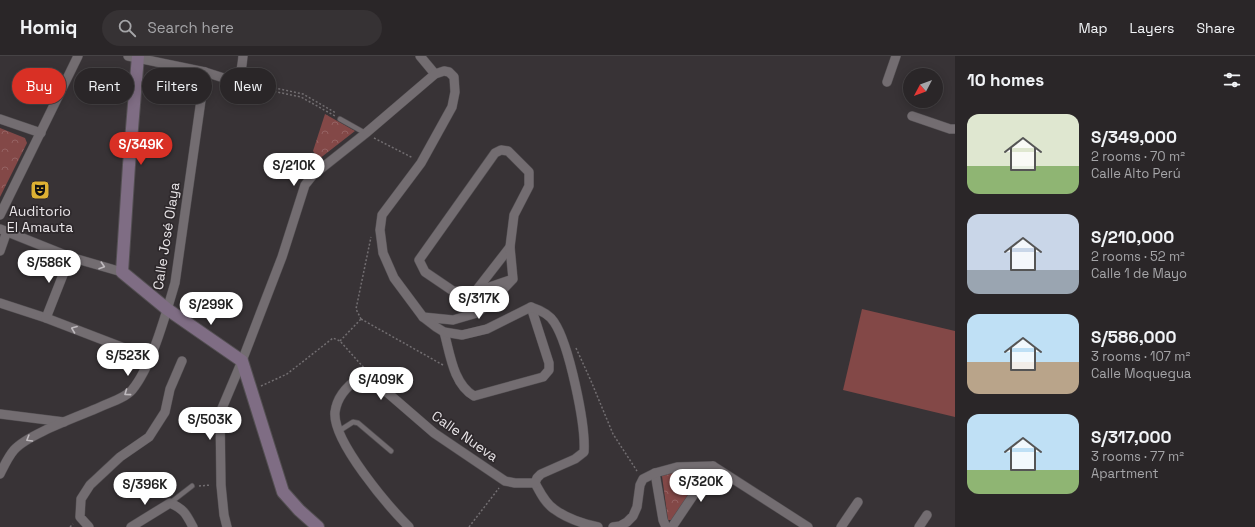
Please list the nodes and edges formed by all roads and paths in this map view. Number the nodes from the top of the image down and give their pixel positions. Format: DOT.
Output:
graph roads {
  1 [pos="78,56"];
  2 [pos="243,56"];
  3 [pos="420,56"];
  4 [pos="896,56"];
  5 [pos="134,57"];
  6 [pos="186,68"];
  7 [pos="241,68"];
  8 [pos="435,74"];
  9 [pos="887,82"];
  10 [pos="276,88"];
  11 [pos="276,92"];
  12 [pos="200,104"];
  13 [pos="912,116"];
  14 [pos="0,119"];
  15 [pos="340,119"];
  16 [pos="955,129"];
  17 [pos="41,133"];
  18 [pos="366,133"];
  19 [pos="421,162"];
  20 [pos="0,215"];
  21 [pos="3,230"];
  22 [pos="368,247"];
  23 [pos="510,247"];
  24 [pos="0,251"];
  25 [pos="70,257"];
  26 [pos="122,272"];
  27 [pos="513,279"];
  28 [pos="475,292"];
  29 [pos="0,303"];
  30 [pos="531,307"];
  31 [pos="167,309"];
  32 [pos="423,317"];
  33 [pos="46,318"];
  34 [pos="361,318"];
  35 [pos="444,332"];
  36 [pos="340,341"];
  37 [pos="564,342"];
  38 [pos="150,358"];
  39 [pos="182,361"];
  40 [pos="242,361"];
  41 [pos="436,361"];
  42 [pos="370,380"];
  43 [pos="250,391"];
  44 [pos="0,414"];
  45 [pos="64,422"];
  46 [pos="338,431"];
  47 [pos="391,451"];
  48 [pos="713,466"];
  49 [pos="655,473"];
  50 [pos="0,474"];
  51 [pos="643,479"];
  52 [pos="505,481"];
  53 [pos="534,483"];
  54 [pos="221,485"];
  55 [pos="192,486"];
  56 [pos="858,502"];
  57 [pos="170,503"];
  58 [pos="927,515"];
  59 [pos="89,527"];
  60 [pos="131,527"];
  61 [pos="193,527"];
  62 [pos="227,527"];
  63 [pos="318,527"];
  64 [pos="409,527"];
  65 [pos="469,527"];
  66 [pos="598,527"];
  67 [pos="618,527"];
  68 [pos="666,527"];
  69 [pos="672,527"];
  70 [pos="808,527"];
  71 [pos="841,527"];
  72 [pos="919,527"];
  1 -- 17 [label="street"];
  2 -- 7 [label="street"];
  3 -- 8 [label="street"];
  4 -- 9 [label="street"];
  5 -- 6 [label="street"];
  5 -- 26 [label="street"];
  8 -- 18 [label="street"];
  8 -- 19 [label="street"];
  10 -- 15 [label="path"];
  11 -- 15 [label="path"];
  12 -- 31 [label="street, Calle José Olaya"];
  13 -- 16 [label="street"];
  14 -- 17 [label="street"];
  15 -- 18 [label="lane"];
  17 -- 20 [label="street"];
  18 -- 19 [label="path"];
  18 -- 40 [label="street"];
  19 -- 32 [label="street"];
  21 -- 24 [label="street"];
  21 -- 25 [label="street"];
  22 -- 34 [label="path"];
  23 -- 27 [label="street"];
  23 -- 28 [label="street"];
  23 -- 28 [label="street"];
  25 -- 26 [label="street, one-way"];
  25 -- 33 [label="street"];
  26 -- 31 [label="street"];
  27 -- 28 [label="street"];
  27 -- 32 [label="street"];
  29 -- 33 [label="street"];
  30 -- 35 [label="street"];
  30 -- 35 [label="street"];
  30 -- 37 [label="street"];
  31 -- 38 [label="street, Calle José Olaya"];
  31 -- 40 [label="street"];
  32 -- 35 [label="street"];
  38 -- 33 [label="street, one-way"];
  34 -- 36 [label="path"];
  34 -- 41 [label="path"];
  36 -- 42 [label="path"];
  36 -- 43 [label="path"];
  37 -- 51 [label="path"];
  37 -- 53 [label="street"];
  38 -- 45 [label="street, Calle José Olaya, one-way"];
  39 -- 59 [label="street"];
  40 -- 43 [label="street"];
  40 -- 54 [label="street"];
  42 -- 46 [label="street"];
  42 -- 52 [label="street, Calle Nueva"];
  43 -- 63 [label="street"];
  44 -- 45 [label="street"];
  45 -- 50 [label="street, Calle José Olaya, one-way"];
  46 -- 47 [label="lane"];
  46 -- 64 [label="street"];
  48 -- 49 [label="street"];
  48 -- 69 [label="street"];
  48 -- 70 [label="street"];
  49 -- 51 [label="street"];
  49 -- 68 [label="street"];
  51 -- 67 [label="street"];
  52 -- 53 [label="street, Calle Nueva"];
  52 -- 65 [label="path"];
  53 -- 66 [label="street"];
  54 -- 55 [label="path"];
  54 -- 62 [label="street"];
  55 -- 57 [label="lane"];
  56 -- 71 [label="street"];
  57 -- 60 [label="street"];
  57 -- 61 [label="street"];
  58 -- 72 [label="street"];
}
